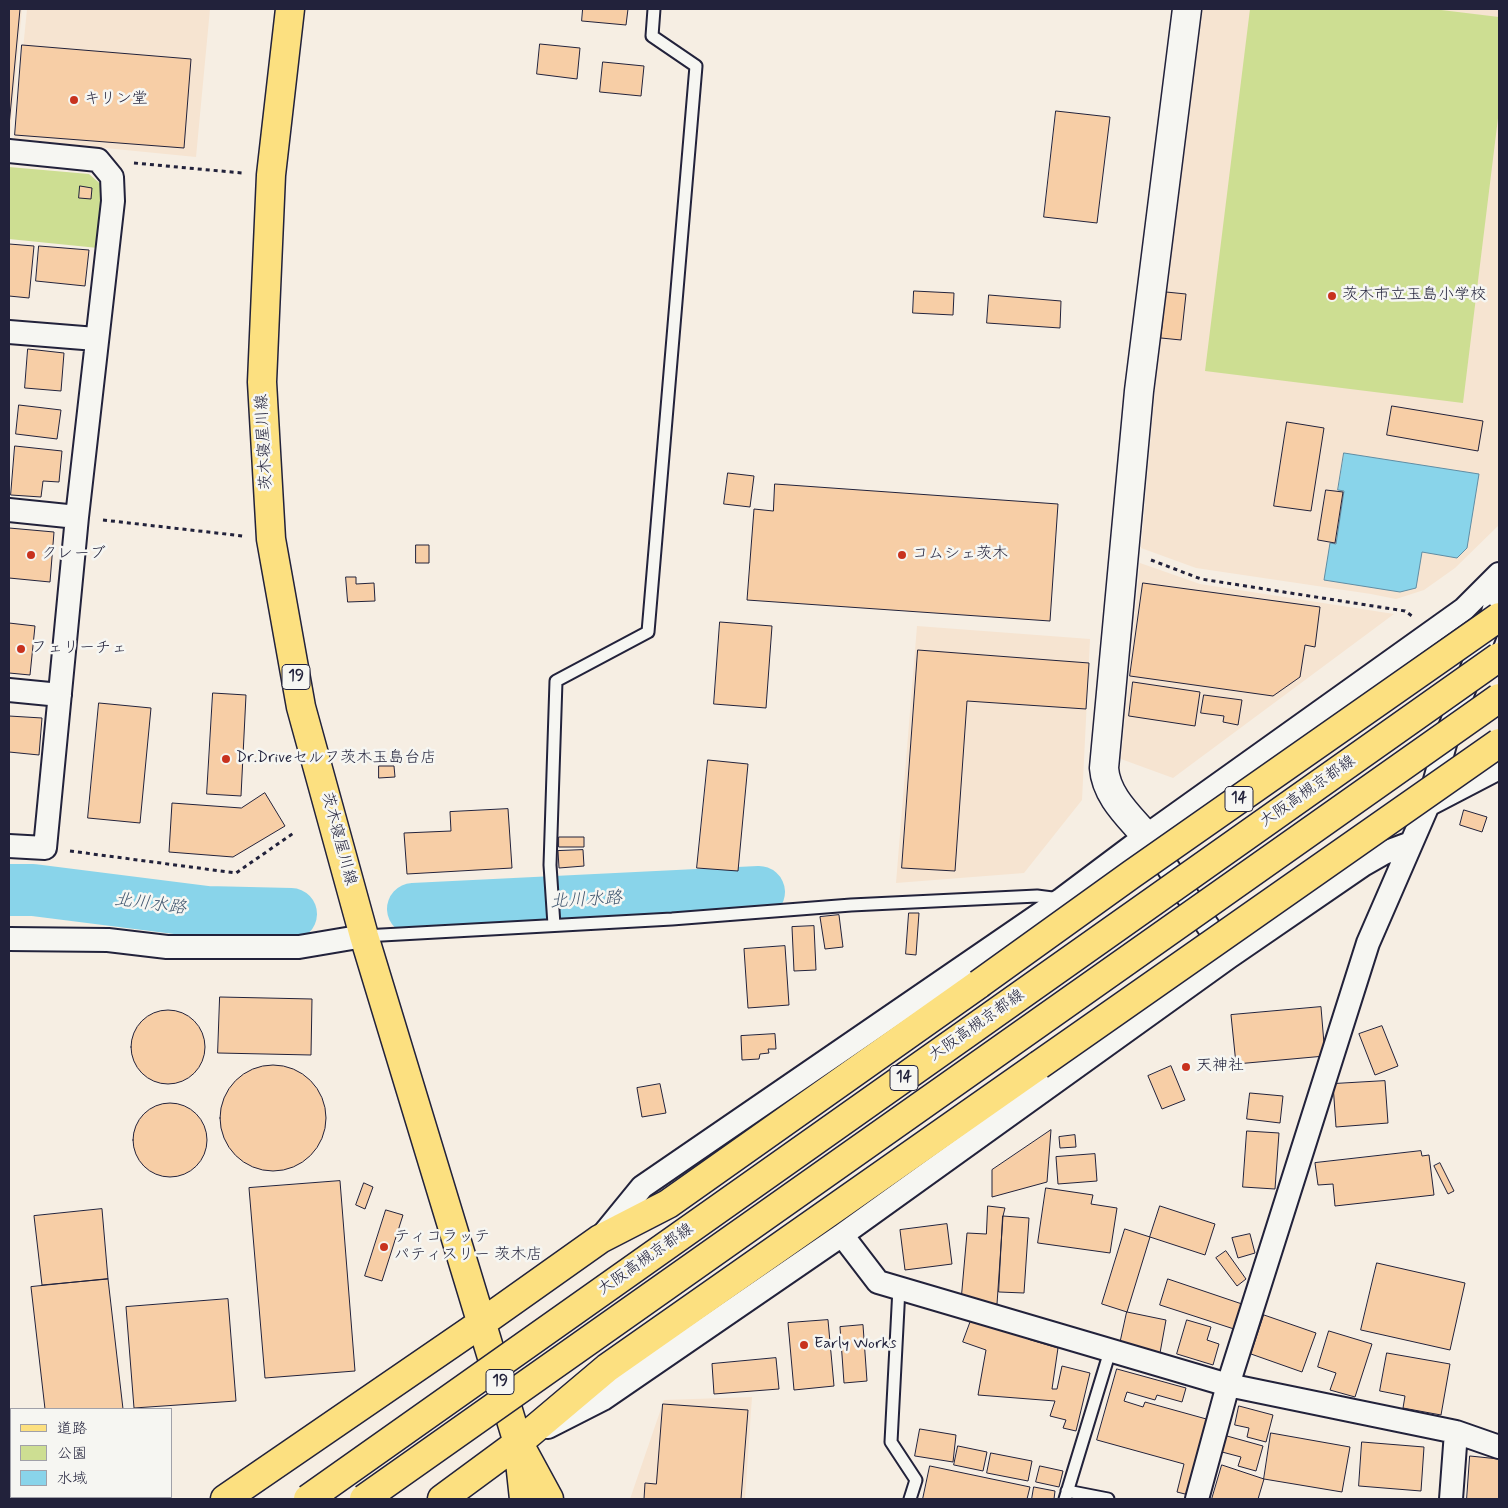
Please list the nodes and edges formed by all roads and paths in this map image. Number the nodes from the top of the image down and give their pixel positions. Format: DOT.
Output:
graph roads {
  1 [pos="290,9"];
  2 [pos="654,9"];
  3 [pos="1187,9"];
  4 [pos="9,151"];
  5 [pos="98,160"];
  6 [pos="271,175"];
  7 [pos="9,332"];
  8 [pos="96,339"];
  9 [pos="9,510"];
  10 [pos="77,517"];
  11 [pos="271,539"];
  12 [pos="1124,550"];
  13 [pos="1499,574"];
  14 [pos="1499,591"];
  15 [pos="1499,617"];
  16 [pos="1433,631"];
  17 [pos="1499,657"];
  18 [pos="9,690"];
  19 [pos="60,695"];
  20 [pos="1499,698"];
  21 [pos="1499,743"];
  22 [pos="1499,768"];
  23 [pos="1428,805"];
  24 [pos="295,832"];
  25 [pos="1146,836"];
  26 [pos="1411,842"];
  27 [pos="9,846"];
  28 [pos="45,848"];
  29 [pos="1062,899"];
  30 [pos="554,925"];
  31 [pos="364,936"];
  32 [pos="9,939"];
  33 [pos="1229,957"];
  34 [pos="842,1235"];
  35 [pos="600,1239"];
  36 [pos="898,1288"];
  37 [pos="483,1322"];
  38 [pos="1110,1351"];
  39 [pos="1228,1385"];
  40 [pos="1456,1432"];
  41 [pos="518,1442"];
  42 [pos="1499,1447"];
  43 [pos="1066,1495"];
  44 [pos="225,1499"];
  45 [pos="308,1499"];
  46 [pos="364,1499"];
  47 [pos="442,1499"];
  48 [pos="524,1499"];
  49 [pos="549,1499"];
  50 [pos="910,1499"];
  51 [pos="1108,1499"];
  52 [pos="1197,1499"];
  53 [pos="1451,1499"];
  1 -- 6 [label="main road, 茨木寝屋川線 / 19"];
  2 -- 30 [label="lane"];
  3 -- 12 [label="street"];
  4 -- 5 [label="street"];
  5 -- 6 [label="path"];
  5 -- 8 [label="street"];
  6 -- 11 [label="main road, 茨木寝屋川線 / 19"];
  7 -- 8 [label="street"];
  8 -- 10 [label="street"];
  9 -- 10 [label="street"];
  10 -- 11 [label="path"];
  10 -- 19 [label="street"];
  11 -- 31 [label="main road, 茨木寝屋川線 / 19"];
  12 -- 16 [label="path"];
  12 -- 25 [label="street"];
  13 -- 16 [label="street"];
  14 -- 23 [label="street"];
  15 -- 35 [label="main road, 14, bridge"];
  16 -- 25 [label="street"];
  17 -- 45 [label="main road, 大阪高槻京都線 / 14, bridge"];
  18 -- 19 [label="street"];
  19 -- 28 [label="street"];
  20 -- 46 [label="main road, 大阪高槻京都線 / 14, bridge"];
  21 -- 41 [label="main road, bridge"];
  22 -- 23 [label="street"];
  23 -- 26 [label="street"];
  24 -- 28 [label="path"];
  25 -- 29 [label="street"];
  25 -- 33 [label="street"];
  26 -- 33 [label="street"];
  26 -- 39 [label="street"];
  27 -- 28 [label="street"];
  29 -- 30 [label="lane"];
  29 -- 35 [label="street"];
  30 -- 31 [label="lane"];
  31 -- 32 [label="street"];
  31 -- 37 [label="main road, 茨木寝屋川線 / 19"];
  33 -- 34 [label="street"];
  34 -- 36 [label="street"];
  34 -- 41 [label="street"];
  35 -- 37 [label="main road, 14"];
  36 -- 38 [label="street"];
  36 -- 50 [label="lane"];
  37 -- 41 [label="main road, 茨木寝屋川線 / 19"];
  37 -- 44 [label="main road"];
  38 -- 39 [label="street"];
  38 -- 43 [label="lane"];
  39 -- 40 [label="street"];
  39 -- 52 [label="street"];
  40 -- 42 [label="street"];
  40 -- 53 [label="street"];
  41 -- 47 [label="main road"];
  41 -- 48 [label="main road, 茨木寝屋川線 / 19"];
  41 -- 49 [label="main road, 茨木寝屋川線 / 19"];
  43 -- 51 [label="lane"];
}
